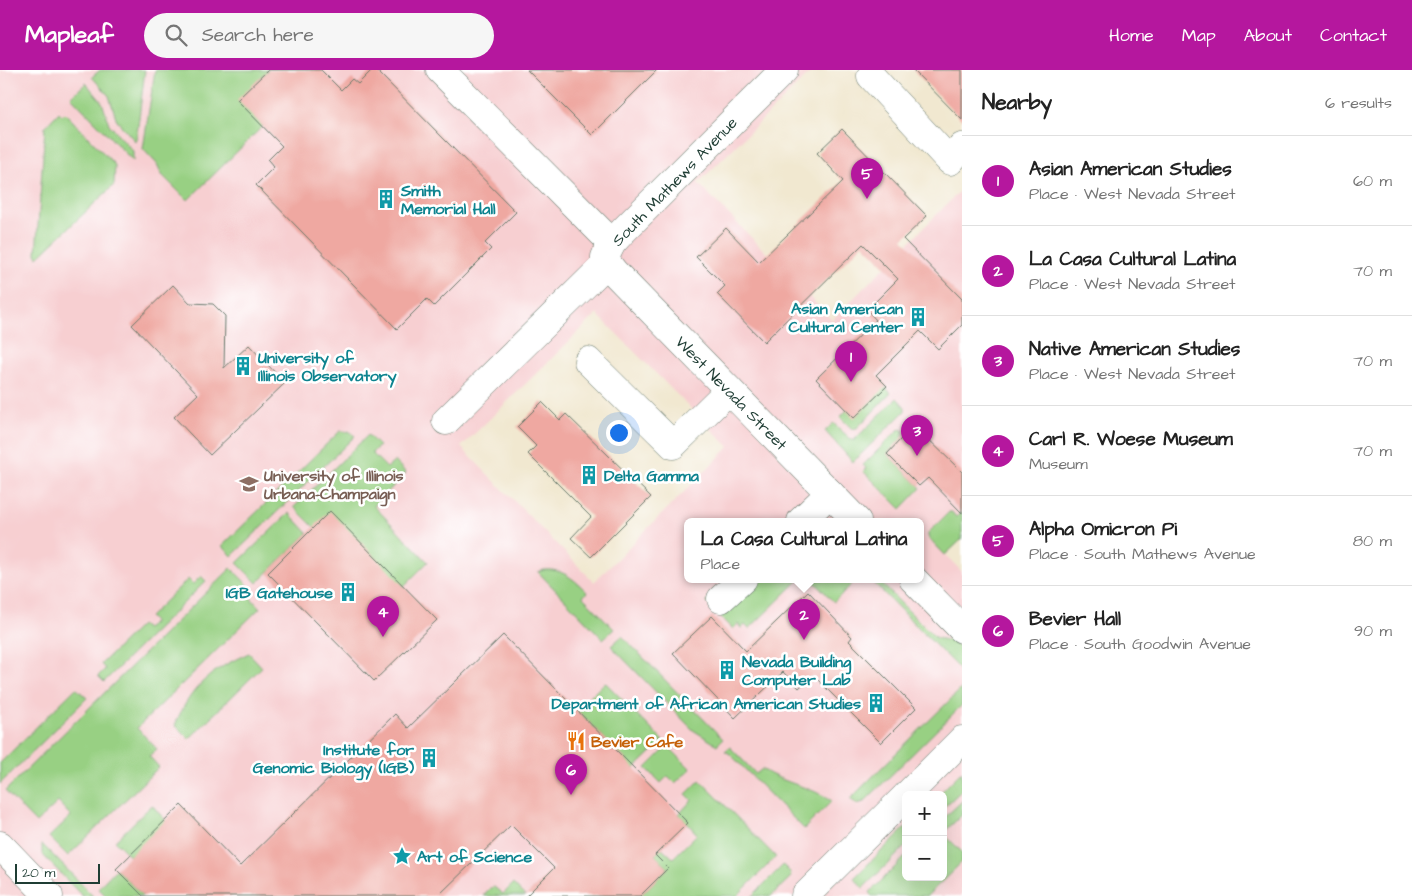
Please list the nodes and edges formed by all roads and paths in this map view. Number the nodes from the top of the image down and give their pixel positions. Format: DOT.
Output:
graph roads {
  1 [pos="440,70"];
  2 [pos="784,70"];
  3 [pos="871,76"];
  4 [pos="962,147"];
  5 [pos="610,253"];
  6 [pos="588,360"];
  7 [pos="729,390"];
  8 [pos="446,421"];
  9 [pos="830,493"];
  10 [pos="804,518"];
  11 [pos="854,518"];
  12 [pos="739,583"];
  13 [pos="917,583"];
  14 [pos="722,599"];
  15 [pos="962,629"];
  16 [pos="962,740"];
  17 [pos="910,791"];
  18 [pos="902,799"];
  19 [pos="0,845"];
  20 [pos="50,896"];
  21 [pos="805,896"];
  1 -- 5 [label="street, West Nevada Street"];
  2 -- 5 [label="street, South Mathews Avenue"];
  3 -- 4 [label="street"];
  5 -- 7 [label="street, West Nevada Street"];
  5 -- 8 [label="street, South Mathews Avenue"];
  6 -- 7 [label="street"];
  7 -- 9 [label="street, West Nevada Street"];
  9 -- 10 [label="street"];
  9 -- 11 [label="street, West Nevada Street"];
  12 -- 14 [label="street"];
  13 -- 15 [label="street"];
  16 -- 17 [label="street"];
  18 -- 21 [label="street"];
  19 -- 20 [label="street"];
}
